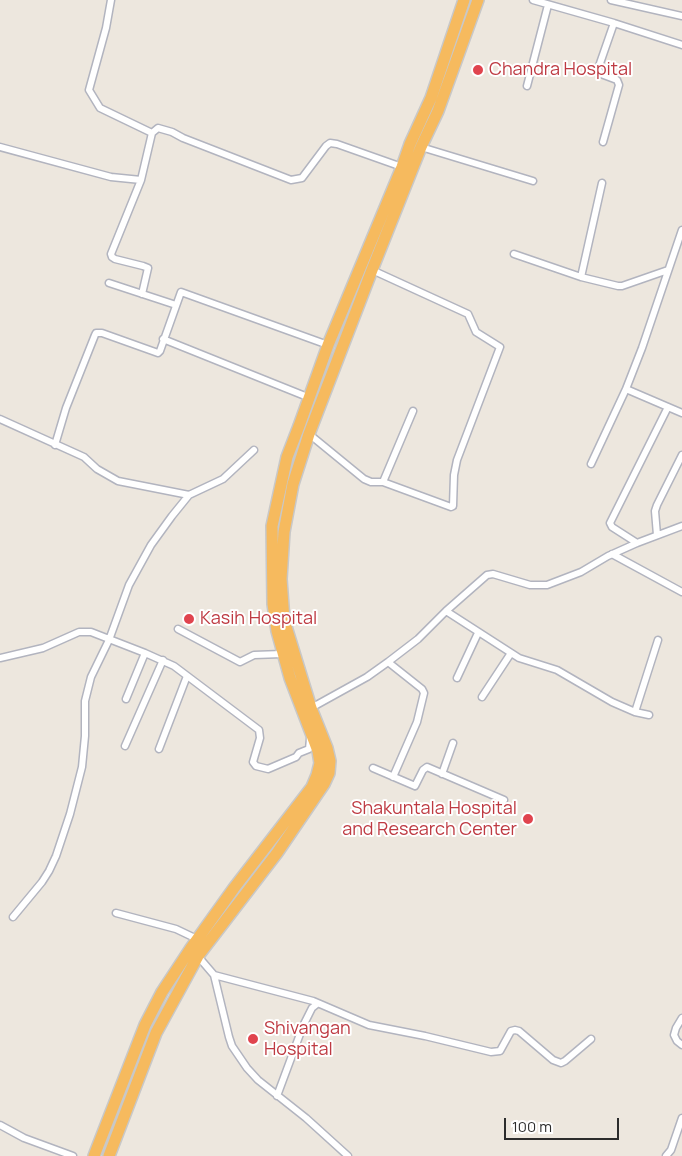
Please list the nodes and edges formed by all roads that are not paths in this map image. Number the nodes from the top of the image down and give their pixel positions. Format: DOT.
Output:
graph roads {
  1 [pos="111,0"];
  2 [pos="464,0"];
  3 [pos="478,0"];
  4 [pos="533,0"];
  5 [pos="611,0"];
  6 [pos="548,5"];
  7 [pos="682,16"];
  8 [pos="614,23"];
  9 [pos="682,45"];
  10 [pos="527,86"];
  11 [pos="152,133"];
  12 [pos="602,142"];
  13 [pos="0,147"];
  14 [pos="421,147"];
  15 [pos="402,167"];
  16 [pos="141,180"];
  17 [pos="533,181"];
  18 [pos="602,183"];
  19 [pos="682,230"];
  20 [pos="514,254"];
  21 [pos="372,270"];
  22 [pos="668,270"];
  23 [pos="581,276"];
  24 [pos="109,283"];
  25 [pos="142,294"];
  26 [pos="176,305"];
  27 [pos="163,339"];
  28 [pos="328,346"];
  29 [pos="626,389"];
  30 [pos="310,398"];
  31 [pos="668,407"];
  32 [pos="413,411"];
  33 [pos="682,413"];
  34 [pos="0,419"];
  35 [pos="310,434"];
  36 [pos="55,445"];
  37 [pos="254,450"];
  38 [pos="682,455"];
  39 [pos="591,464"];
  40 [pos="383,482"];
  41 [pos="189,495"];
  42 [pos="682,526"];
  43 [pos="657,535"];
  44 [pos="637,543"];
  45 [pos="612,554"];
  46 [pos="682,592"];
  47 [pos="446,612"];
  48 [pos="178,629"];
  49 [pos="478,633"];
  50 [pos="109,640"];
  51 [pos="658,640"];
  52 [pos="145,652"];
  53 [pos="511,653"];
  54 [pos="282,654"];
  55 [pos="0,658"];
  56 [pos="163,660"];
  57 [pos="388,662"];
  58 [pos="187,676"];
  59 [pos="457,678"];
  60 [pos="482,697"];
  61 [pos="126,699"];
  62 [pos="310,708"];
  63 [pos="635,712"];
  64 [pos="648,715"];
  65 [pos="309,731"];
  66 [pos="453,743"];
  67 [pos="125,746"];
  68 [pos="158,749"];
  69 [pos="373,768"];
  70 [pos="442,774"];
  71 [pos="393,777"];
  72 [pos="504,800"];
  73 [pos="116,913"];
  74 [pos="13,917"];
  75 [pos="195,948"];
  76 [pos="214,975"];
  77 [pos="317,1004"];
  78 [pos="682,1018"];
  79 [pos="591,1038"];
  80 [pos="682,1045"];
  81 [pos="277,1096"];
  82 [pos="682,1118"];
  83 [pos="0,1126"];
  84 [pos="73,1156"];
  85 [pos="94,1156"];
  86 [pos="109,1156"];
  87 [pos="348,1156"];
  88 [pos="666,1156"];
  1 -- 11 [label="street"];
  2 -- 15 [label="highway"];
  3 -- 14 [label="highway"];
  4 -- 6 [label="street"];
  5 -- 7 [label="street"];
  6 -- 8 [label="street"];
  6 -- 10 [label="street"];
  8 -- 9 [label="street"];
  8 -- 12 [label="street"];
  11 -- 15 [label="street"];
  11 -- 16 [label="street"];
  13 -- 16 [label="street"];
  14 -- 17 [label="street"];
  14 -- 21 [label="highway"];
  15 -- 28 [label="highway"];
  16 -- 25 [label="street"];
  18 -- 23 [label="street"];
  19 -- 22 [label="street"];
  20 -- 23 [label="street"];
  21 -- 35 [label="highway"];
  21 -- 40 [label="street"];
  22 -- 23 [label="street"];
  22 -- 29 [label="street"];
  24 -- 25 [label="street"];
  25 -- 26 [label="street"];
  26 -- 27 [label="street"];
  26 -- 28 [label="street"];
  27 -- 30 [label="street"];
  27 -- 36 [label="street"];
  28 -- 30 [label="highway"];
  29 -- 31 [label="street"];
  29 -- 39 [label="street"];
  30 -- 54 [label="highway"];
  31 -- 33 [label="street"];
  31 -- 44 [label="street"];
  32 -- 40 [label="street"];
  34 -- 36 [label="street"];
  35 -- 40 [label="street"];
  35 -- 62 [label="highway"];
  36 -- 41 [label="street"];
  37 -- 41 [label="street"];
  38 -- 43 [label="street"];
  41 -- 50 [label="street"];
  42 -- 43 [label="street"];
  43 -- 44 [label="street"];
  44 -- 45 [label="street"];
  45 -- 46 [label="street"];
  45 -- 47 [label="street"];
  47 -- 49 [label="street"];
  47 -- 57 [label="street"];
  48 -- 54 [label="street"];
  49 -- 53 [label="street"];
  49 -- 59 [label="street"];
  50 -- 52 [label="street"];
  50 -- 55 [label="street"];
  50 -- 74 [label="street"];
  51 -- 63 [label="street"];
  52 -- 56 [label="street"];
  52 -- 61 [label="street"];
  53 -- 60 [label="street"];
  53 -- 63 [label="street"];
  54 -- 65 [label="highway"];
  56 -- 58 [label="street"];
  56 -- 67 [label="street"];
  57 -- 62 [label="street"];
  57 -- 71 [label="street"];
  58 -- 65 [label="street"];
  58 -- 68 [label="street"];
  62 -- 75 [label="highway"];
  63 -- 64 [label="street"];
  65 -- 75 [label="highway"];
  66 -- 70 [label="street"];
  69 -- 71 [label="street"];
  70 -- 71 [label="street"];
  70 -- 72 [label="street"];
  73 -- 75 [label="street"];
  75 -- 76 [label="street"];
  75 -- 85 [label="highway"];
  75 -- 86 [label="highway"];
  76 -- 77 [label="street"];
  76 -- 81 [label="street"];
  77 -- 79 [label="street"];
  77 -- 81 [label="street"];
  78 -- 80 [label="street"];
  81 -- 87 [label="street"];
  82 -- 88 [label="street"];
  83 -- 84 [label="street"];
}
